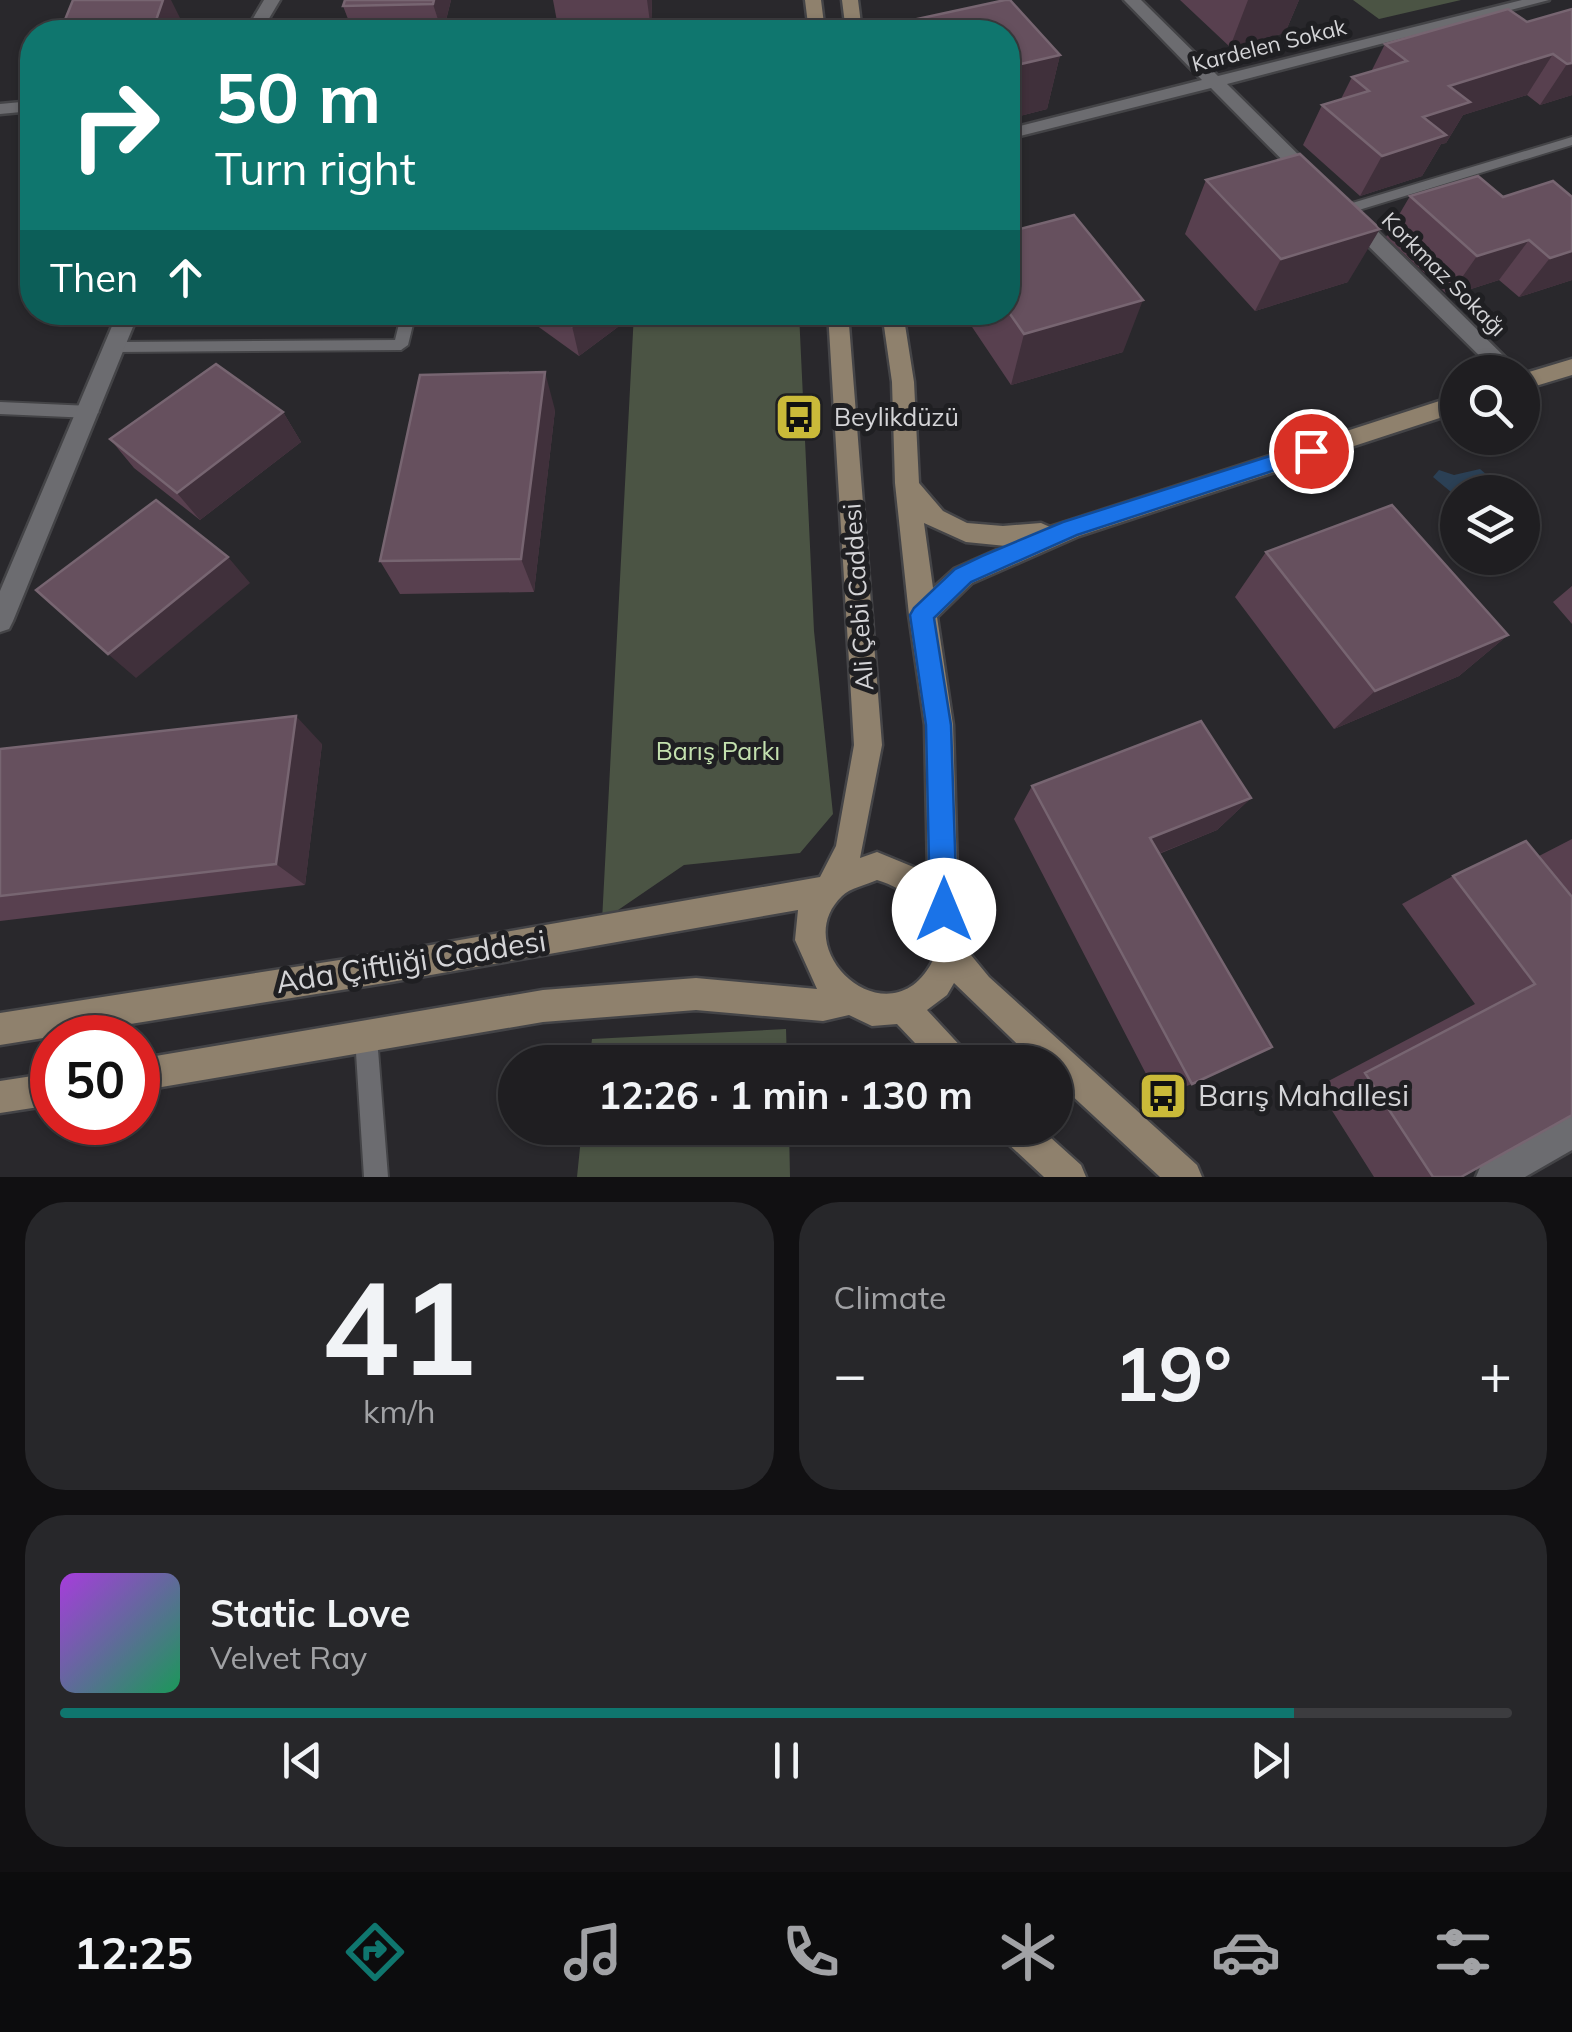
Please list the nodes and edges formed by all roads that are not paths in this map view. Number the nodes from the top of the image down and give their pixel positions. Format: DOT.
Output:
graph roads {
  1 [pos="1132,0"];
  2 [pos="1541,0"];
  3 [pos="1214,82"];
  4 [pos="1020,131"];
  5 [pos="1572,140"];
  6 [pos="1344,210"];
  7 [pos="125,325"];
  8 [pos="406,325"];
  9 [pos="839,325"];
  10 [pos="894,325"];
  11 [pos="117,347"];
  12 [pos="1492,355"];
  13 [pos="1572,367"];
  14 [pos="1540,377"];
  15 [pos="0,408"];
  16 [pos="1440,409"];
  17 [pos="91,412"];
  18 [pos="907,483"];
  19 [pos="1070,529"];
  20 [pos="922,615"];
  21 [pos="0,621"];
  22 [pos="830,885"];
  23 [pos="944,910"];
  24 [pos="949,952"];
  25 [pos="848,1000"];
  26 [pos="904,1009"];
  27 [pos="0,1029"];
  28 [pos="366,1036"];
  29 [pos="938,1045"];
  30 [pos="160,1071"];
  31 [pos="30,1093"];
  32 [pos="0,1098"];
  33 [pos="1572,1130"];
  34 [pos="1034,1145"];
  35 [pos="376,1177"];
  36 [pos="1069,1177"];
  37 [pos="1185,1177"];
  38 [pos="1493,1177"];
  1 -- 3 [label="street, Korkmaz Sokağı"];
  2 -- 3 [label="street, Kardelen Sokak"];
  3 -- 4 [label="street, Kardelen Sokak"];
  3 -- 6 [label="street, Korkmaz Sokağı"];
  5 -- 6 [label="lane"];
  6 -- 12 [label="street, Korkmaz Sokağı"];
  7 -- 11 [label="street"];
  8 -- 11 [label="lane"];
  9 -- 22 [label="main road, Ali Çebi Caddesi"];
  10 -- 18 [label="main road"];
  11 -- 17 [label="street"];
  13 -- 14 [label="main road"];
  15 -- 17 [label="lane"];
  16 -- 19 [label="main road"];
  17 -- 21 [label="street"];
  18 -- 19 [label="main road"];
  18 -- 20 [label="main road"];
  19 -- 20 [label="main road"];
  20 -- 23 [label="main road"];
  22 -- 23 [label="main road"];
  22 -- 25 [label="main road, Ali Çebi Caddesi"];
  22 -- 27 [label="main road, Ada Çiftliği Caddesi"];
  23 -- 24 [label="main road"];
  24 -- 26 [label="main road"];
  24 -- 37 [label="main road"];
  25 -- 26 [label="main road"];
  25 -- 28 [label="main road"];
  26 -- 29 [label="main road"];
  28 -- 30 [label="main road"];
  28 -- 35 [label="lane"];
  31 -- 32 [label="main road"];
  33 -- 38 [label="street"];
  34 -- 36 [label="main road"];
}
